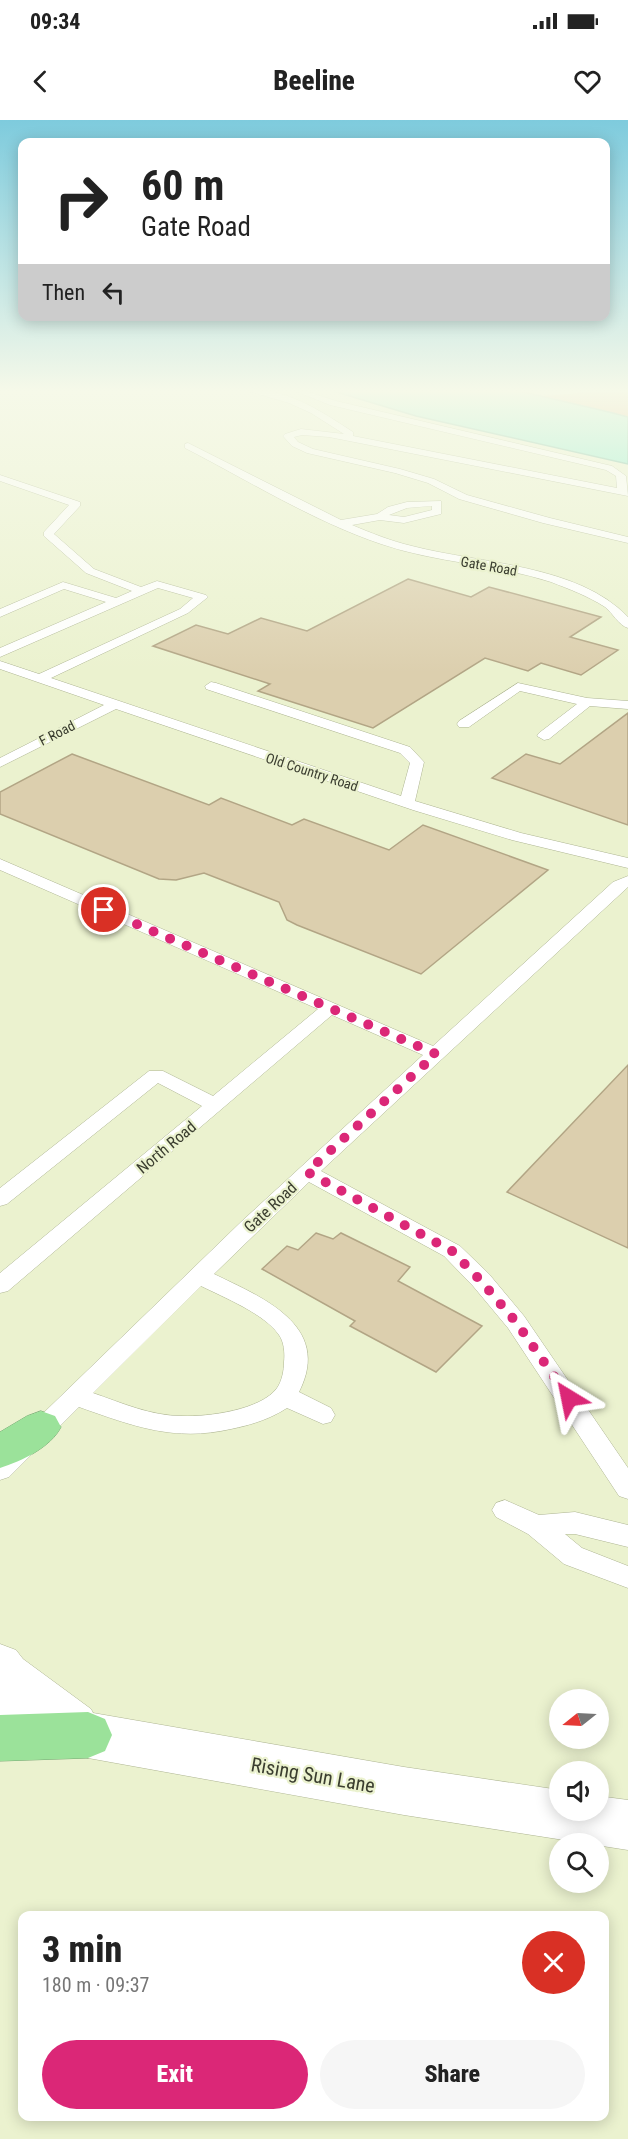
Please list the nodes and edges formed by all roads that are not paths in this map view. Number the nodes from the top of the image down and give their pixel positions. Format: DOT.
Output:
graph roads {
  1 [pos="21,485"];
  2 [pos="262,485"];
  3 [pos="438,485"];
  4 [pos="586,485"];
  5 [pos="625,493"];
  6 [pos="463,497"];
  7 [pos="342,523"];
  8 [pos="628,540"];
  9 [pos="142,591"];
  10 [pos="117,602"];
  11 [pos="0,613"];
  12 [pos="628,624"];
  13 [pos="0,652"];
  14 [pos="0,665"];
  15 [pos="39,679"];
  16 [pos="211,686"];
  17 [pos="587,702"];
  18 [pos="114,705"];
  19 [pos="628,705"];
  20 [pos="464,724"];
  21 [pos="544,736"];
  22 [pos="0,763"];
  23 [pos="407,803"];
  24 [pos="628,863"];
  25 [pos="0,864"];
  26 [pos="628,881"];
  27 [pos="330,1008"];
  28 [pos="436,1054"];
  29 [pos="216,1105"];
  30 [pos="307,1172"];
  31 [pos="0,1199"];
  32 [pos="198,1275"];
  33 [pos="0,1285"];
  34 [pos="74,1396"];
  35 [pos="285,1396"];
  36 [pos="323,1415"];
  37 [pos="41,1427"];
  38 [pos="0,1452"];
  39 [pos="0,1470"];
  40 [pos="628,1489"];
  41 [pos="505,1510"];
  42 [pos="537,1526"];
  43 [pos="628,1536"];
  44 [pos="628,1577"];
  45 [pos="0,1665"];
  46 [pos="0,1712"];
  47 [pos="88,1735"];
  48 [pos="0,1738"];
  49 [pos="628,1825"];
  1 -- 9 [label="lane"];
  2 -- 7 [label="lane, Gate Road"];
  3 -- 6 [label="lane"];
  4 -- 5 [label="lane"];
  6 -- 7 [label="lane"];
  6 -- 8 [label="lane"];
  7 -- 12 [label="lane, Gate Road"];
  9 -- 10 [label="lane"];
  9 -- 15 [label="lane"];
  10 -- 11 [label="lane"];
  10 -- 13 [label="lane"];
  14 -- 15 [label="lane, Old Country Road"];
  15 -- 18 [label="lane, Old Country Road"];
  16 -- 23 [label="lane"];
  17 -- 19 [label="lane"];
  17 -- 20 [label="lane"];
  17 -- 21 [label="lane"];
  18 -- 22 [label="lane, F Road"];
  18 -- 23 [label="lane, Old Country Road"];
  23 -- 24 [label="lane, Old Country Road"];
  25 -- 27 [label="lane"];
  26 -- 28 [label="lane, Gate Road"];
  27 -- 28 [label="lane"];
  27 -- 29 [label="lane, North Road"];
  28 -- 30 [label="lane, Gate Road"];
  29 -- 31 [label="lane"];
  29 -- 33 [label="lane, North Road"];
  30 -- 32 [label="lane, Gate Road"];
  30 -- 40 [label="lane"];
  32 -- 34 [label="lane, Gate Road"];
  32 -- 35 [label="lane"];
  34 -- 35 [label="lane"];
  34 -- 37 [label="lane, Gate Road"];
  35 -- 36 [label="lane"];
  37 -- 38 [label="highway"];
  37 -- 39 [label="lane, Gate Road"];
  41 -- 42 [label="lane"];
  42 -- 43 [label="lane"];
  42 -- 44 [label="lane"];
  45 -- 47 [label="street"];
  46 -- 47 [label="street, Rising Sun Lane"];
  47 -- 48 [label="highway"];
  47 -- 49 [label="street, Rising Sun Lane"];
}
